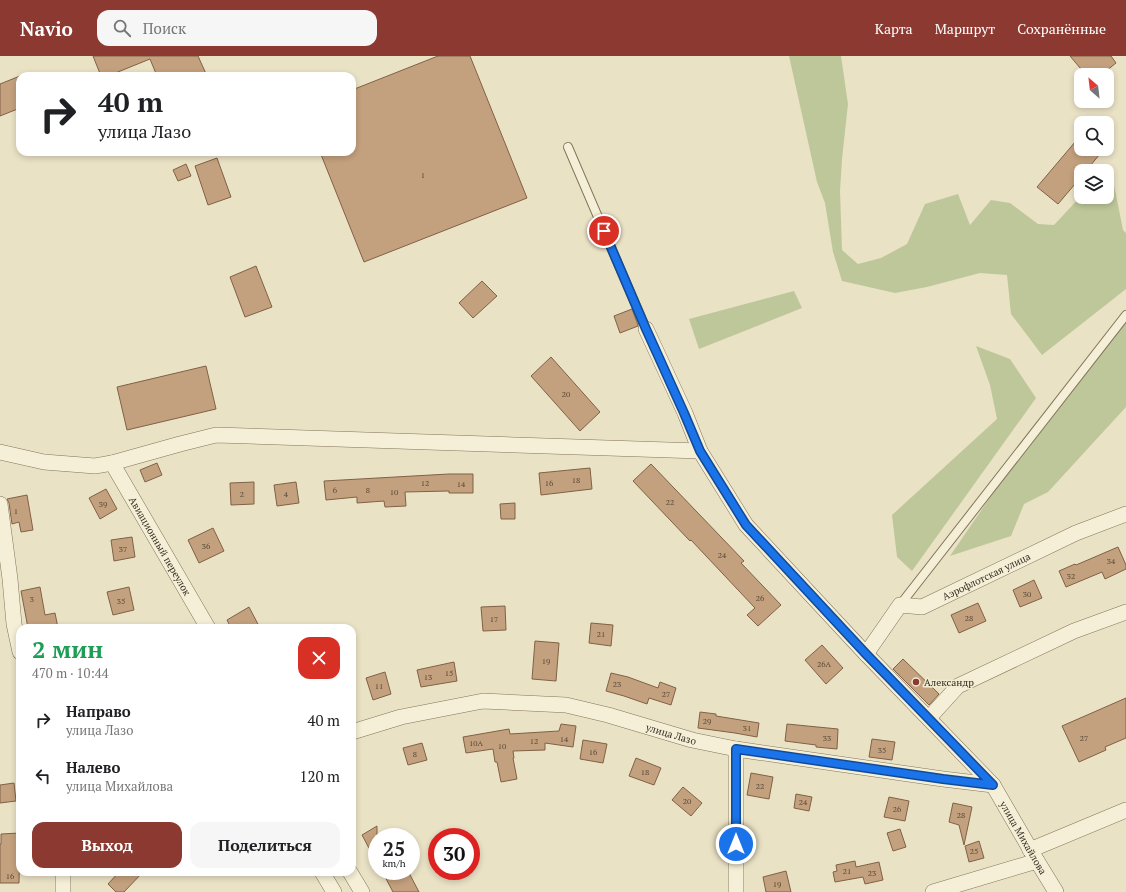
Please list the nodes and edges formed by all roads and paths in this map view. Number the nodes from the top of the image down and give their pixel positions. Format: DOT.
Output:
graph roads {
  1 [pos="568,146"];
  2 [pos="1126,315"];
  3 [pos="646,329"];
  4 [pos="700,451"];
  5 [pos="0,452"];
  6 [pos="112,463"];
  7 [pos="0,504"];
  8 [pos="1126,514"];
  9 [pos="900,605"];
  10 [pos="1126,612"];
  11 [pos="206,624"];
  12 [pos="16,633"];
  13 [pos="866,654"];
  14 [pos="929,718"];
  15 [pos="356,731"];
  16 [pos="736,749"];
  17 [pos="993,785"];
  18 [pos="1126,810"];
  19 [pos="1033,855"];
  20 [pos="63,876"];
  21 [pos="324,876"];
  22 [pos="352,876"];
  23 [pos="63,892"];
  24 [pos="334,892"];
  25 [pos="362,892"];
  26 [pos="736,892"];
  27 [pos="933,892"];
  28 [pos="1056,892"];
  1 -- 3 [label="lane"];
  2 -- 9 [label="lane"];
  3 -- 4 [label="street, улица Михайлова"];
  4 -- 6 [label="street"];
  4 -- 13 [label="street, улица Михайлова"];
  5 -- 6 [label="street"];
  6 -- 11 [label="street, Авиационный переулок"];
  7 -- 12 [label="street"];
  8 -- 9 [label="street, Аэрофлотская улица"];
  9 -- 13 [label="street"];
  10 -- 14 [label="street"];
  13 -- 14 [label="street, улица Михайлова"];
  14 -- 17 [label="street, улица Михайлова"];
  15 -- 16 [label="street, улица Лазо"];
  16 -- 17 [label="street, улица Лазо"];
  16 -- 26 [label="street"];
  17 -- 19 [label="street, улица Михайлова"];
  18 -- 19 [label="street"];
  19 -- 27 [label="street"];
  19 -- 28 [label="street, улица Михайлова"];
  20 -- 23 [label="street"];
  21 -- 24 [label="street"];
  22 -- 25 [label="street"];
}
